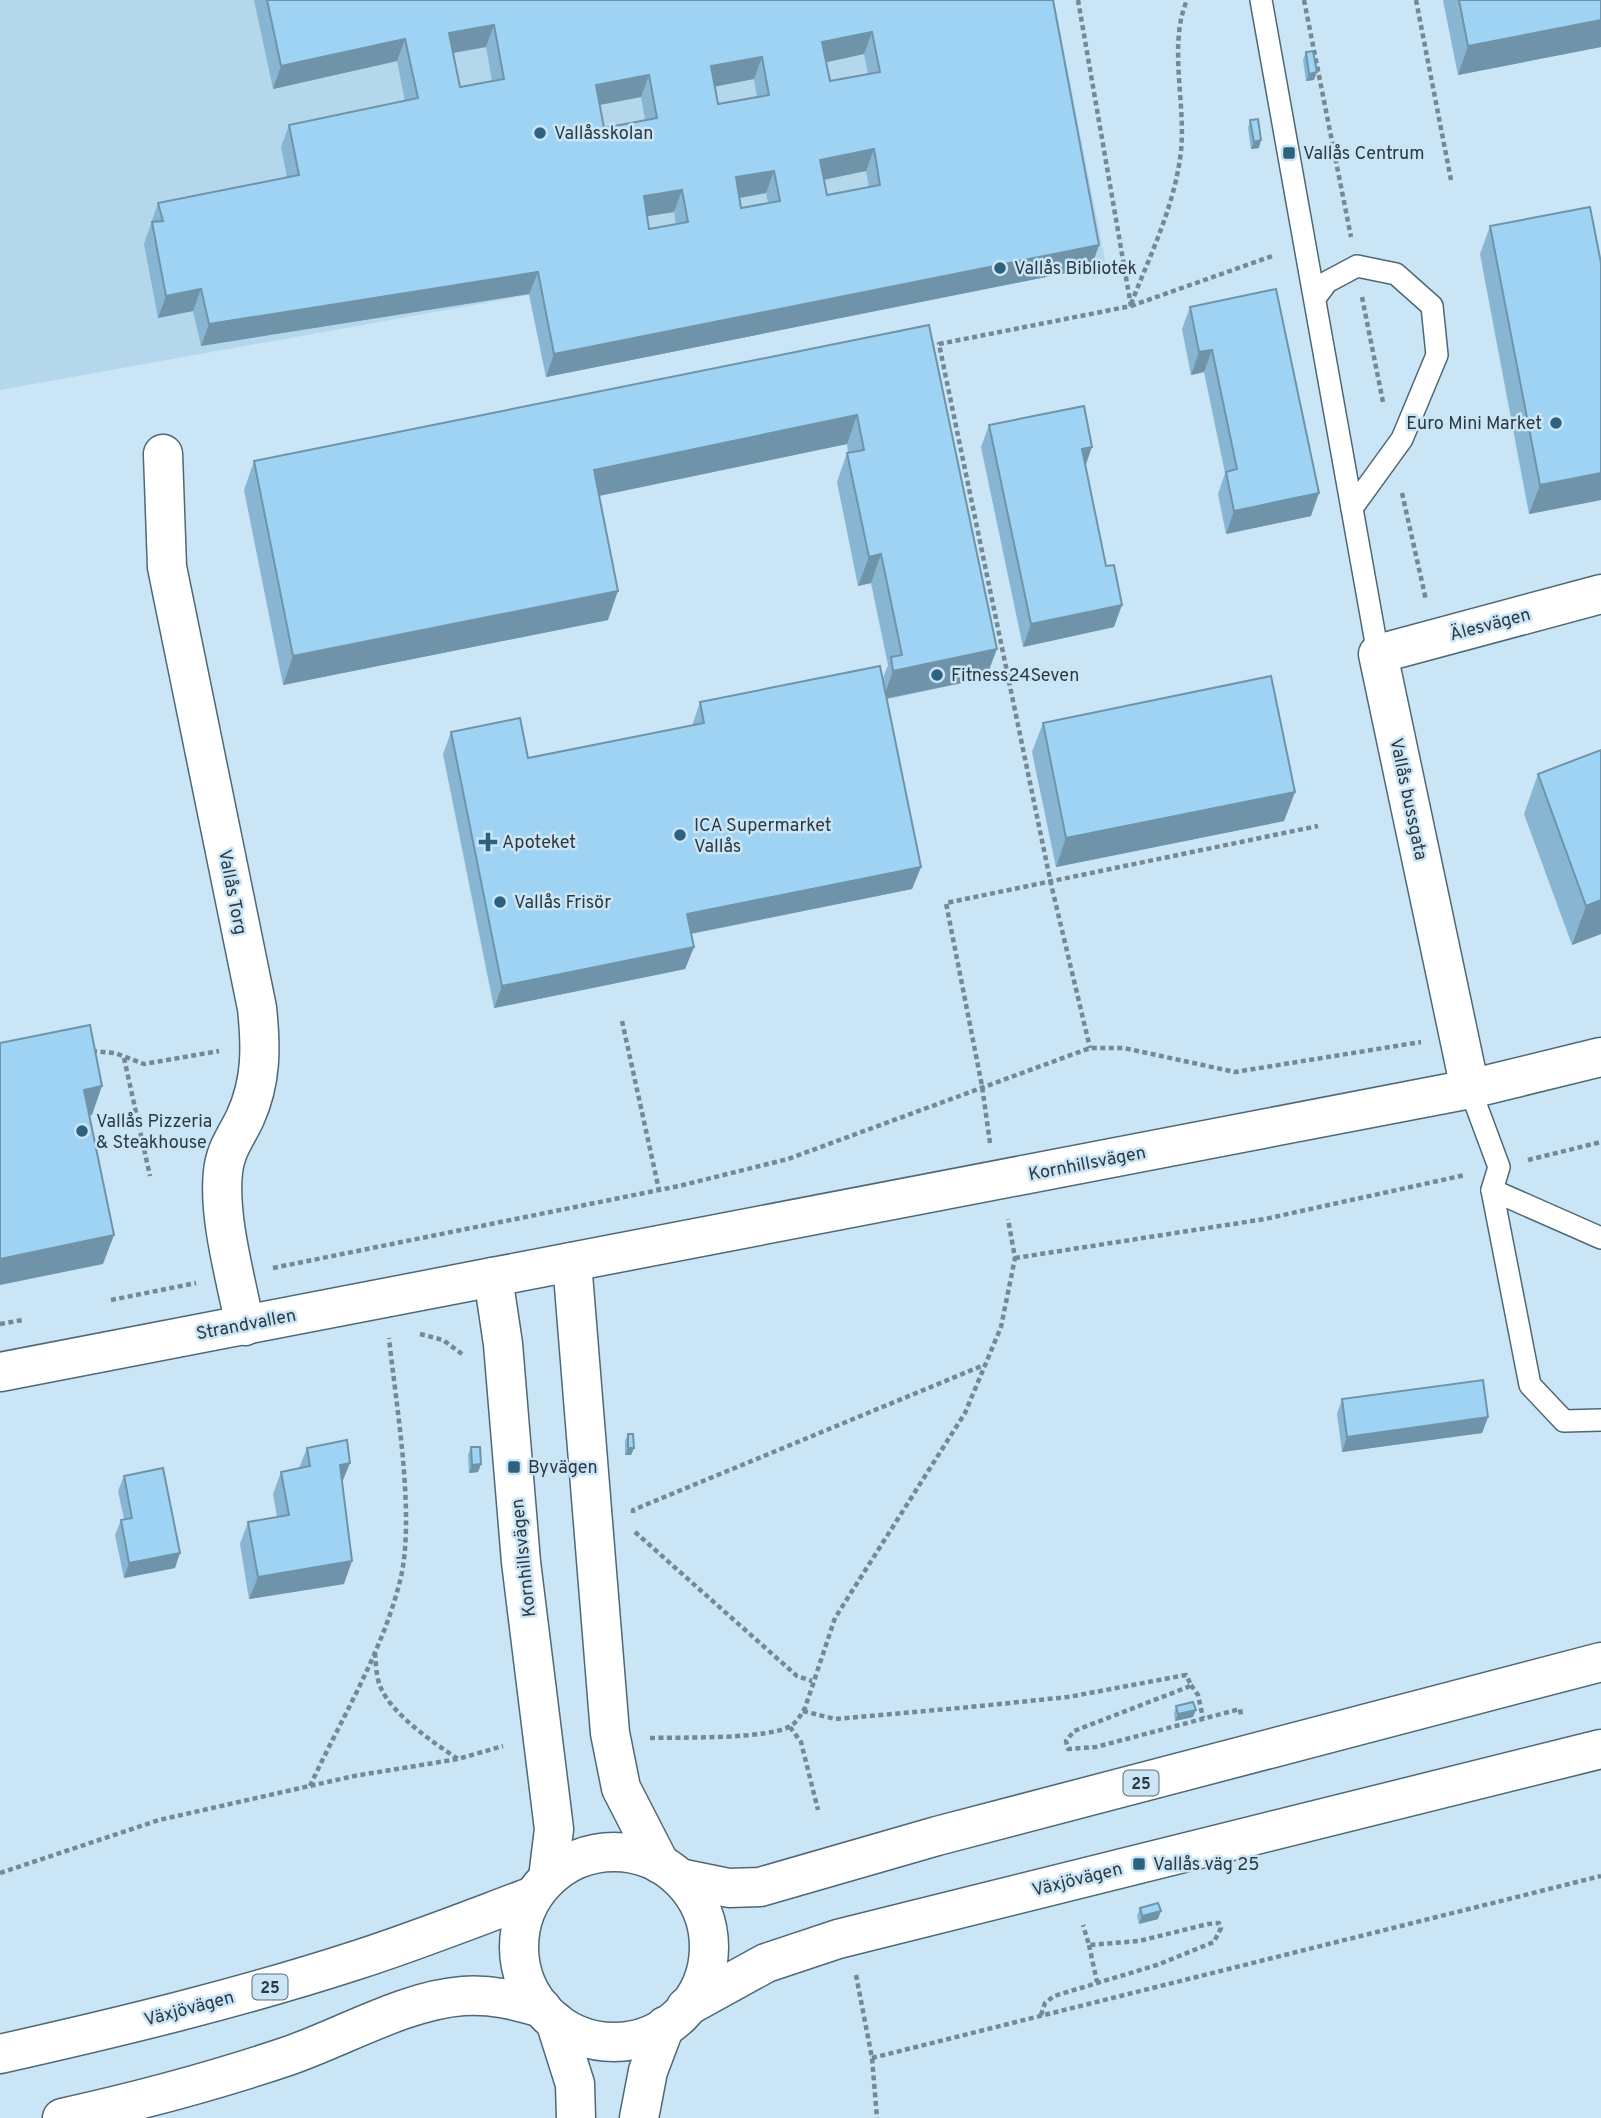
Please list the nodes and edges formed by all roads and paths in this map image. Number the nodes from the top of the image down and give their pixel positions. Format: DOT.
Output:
graph roads {
  1 [pos="1078,0"];
  2 [pos="1187,0"];
  3 [pos="1261,0"];
  4 [pos="1304,0"];
  5 [pos="1416,0"];
  6 [pos="1451,180"];
  7 [pos="1350,234"];
  8 [pos="1305,245"];
  9 [pos="1357,266"];
  10 [pos="1315,298"];
  11 [pos="1131,306"];
  12 [pos="1393,452"];
  13 [pos="163,453"];
  14 [pos="1352,508"];
  15 [pos="1601,594"];
  16 [pos="1434,639"];
  17 [pos="1378,654"];
  18 [pos="1318,826"];
  19 [pos="1051,884"];
  20 [pos="622,1021"];
  21 [pos="1459,1036"];
  22 [pos="261,1042"];
  23 [pos="1090,1048"];
  24 [pos="90,1051"];
  25 [pos="1601,1057"];
  26 [pos="124,1058"];
  27 [pos="982,1086"];
  28 [pos="1470,1089"];
  29 [pos="1601,1142"];
  30 [pos="991,1151"];
  31 [pos="1499,1167"];
  32 [pos="150,1176"];
  33 [pos="659,1190"];
  34 [pos="1492,1190"];
  35 [pos="1008,1219"];
  36 [pos="1601,1238"];
  37 [pos="374,1249"];
  38 [pos="1015,1258"];
  39 [pos="572,1262"];
  40 [pos="235,1276"];
  41 [pos="493,1277"];
  42 [pos="383,1297"];
  43 [pos="111,1300"];
  44 [pos="23,1320"];
  45 [pos="0,1324"];
  46 [pos="245,1326"];
  47 [pos="410,1333"];
  48 [pos="399,1334"];
  49 [pos="465,1357"];
  50 [pos="985,1364"];
  51 [pos="0,1372"];
  52 [pos="1601,1420"];
  53 [pos="374,1652"];
  54 [pos="1601,1662"];
  55 [pos="812,1681"];
  56 [pos="1191,1685"];
  57 [pos="803,1711"];
  58 [pos="1241,1715"];
  59 [pos="1203,1718"];
  60 [pos="790,1727"];
  61 [pos="639,1738"];
  62 [pos="503,1746"];
  63 [pos="1601,1749"];
  64 [pos="458,1759"];
  65 [pos="310,1786"];
  66 [pos="818,1810"];
  67 [pos="670,1871"];
  68 [pos="0,1873"];
  69 [pos="1601,1876"];
  70 [pos="540,1887"];
  71 [pos="1083,1924"];
  72 [pos="1089,1945"];
  73 [pos="856,1975"];
  74 [pos="1097,1982"];
  75 [pos="548,2015"];
  76 [pos="1041,2016"];
  77 [pos="676,2017"];
  78 [pos="0,2054"];
  79 [pos="872,2058"];
  80 [pos="62,2118"];
  81 [pos="576,2118"];
  82 [pos="639,2118"];
  83 [pos="877,2118"];
  1 -- 11 [label="path"];
  2 -- 11 [label="path"];
  3 -- 8 [label="lane, Vallås bussgata"];
  4 -- 7 [label="path"];
  5 -- 6 [label="path"];
  7 -- 8 [label="path"];
  7 -- 9 [label="path"];
  8 -- 10 [label="lane, Vallås bussgata"];
  8 -- 11 [label="path"];
  9 -- 10 [label="lane"];
  9 -- 12 [label="path"];
  9 -- 12 [label="lane"];
  10 -- 14 [label="lane, Vallås bussgata"];
  11 -- 19 [label="path"];
  12 -- 14 [label="lane"];
  12 -- 16 [label="path"];
  13 -- 22 [label="main road, Vallås Torg"];
  14 -- 17 [label="lane, Vallås bussgata"];
  15 -- 16 [label="main road, Älesvägen"];
  16 -- 17 [label="main road, Älesvägen"];
  17 -- 21 [label="main road, Vallås bussgata"];
  18 -- 19 [label="path"];
  19 -- 23 [label="path"];
  19 -- 27 [label="path"];
  20 -- 33 [label="path"];
  21 -- 23 [label="path"];
  21 -- 28 [label="main road, Vallås bussgata"];
  22 -- 26 [label="path"];
  22 -- 40 [label="main road, Vallås Torg"];
  23 -- 27 [label="path"];
  24 -- 26 [label="path"];
  25 -- 28 [label="main road, Kornhillsvägen"];
  26 -- 32 [label="path"];
  27 -- 30 [label="path"];
  27 -- 33 [label="path"];
  28 -- 31 [label="lane"];
  28 -- 39 [label="main road, Kornhillsvägen"];
  29 -- 31 [label="path"];
  31 -- 34 [label="lane"];
  31 -- 38 [label="path"];
  33 -- 37 [label="path"];
  34 -- 36 [label="lane"];
  34 -- 52 [label="lane"];
  35 -- 38 [label="path"];
  37 -- 40 [label="path"];
  37 -- 42 [label="path"];
  38 -- 50 [label="path"];
  39 -- 41 [label="main road, Kornhillsvägen"];
  39 -- 67 [label="main road"];
  40 -- 43 [label="path"];
  40 -- 46 [label="main road, Vallås Torg"];
  41 -- 42 [label="main road, Strandvallen"];
  41 -- 70 [label="main road, Kornhillsvägen"];
  42 -- 46 [label="main road, Strandvallen"];
  44 -- 45 [label="path"];
  46 -- 51 [label="main road, Strandvallen"];
  47 -- 49 [label="path"];
  48 -- 53 [label="path"];
  50 -- 55 [label="path"];
  50 -- 55 [label="path"];
  53 -- 64 [label="path"];
  53 -- 65 [label="path"];
  54 -- 67 [label="main road, Växjövägen / 25"];
  55 -- 57 [label="path"];
  56 -- 57 [label="path"];
  56 -- 59 [label="path"];
  56 -- 59 [label="path"];
  57 -- 60 [label="path"];
  58 -- 59 [label="path"];
  60 -- 61 [label="path"];
  60 -- 66 [label="path"];
  62 -- 64 [label="path"];
  63 -- 77 [label="main road, Växjövägen"];
  64 -- 65 [label="path"];
  65 -- 68 [label="path"];
  67 -- 70 [label="main road, Växjövägen / 25"];
  67 -- 77 [label="main road"];
  69 -- 76 [label="path"];
  70 -- 75 [label="main road"];
  70 -- 78 [label="main road, Växjövägen / 25"];
  71 -- 72 [label="path"];
  72 -- 74 [label="path"];
  72 -- 74 [label="path"];
  73 -- 79 [label="path"];
  74 -- 76 [label="path"];
  75 -- 77 [label="main road, Växjövägen"];
  75 -- 80 [label="main road, Växjövägen"];
  75 -- 81 [label="main road"];
  76 -- 79 [label="path"];
  77 -- 82 [label="main road"];
  79 -- 83 [label="path"];
}
